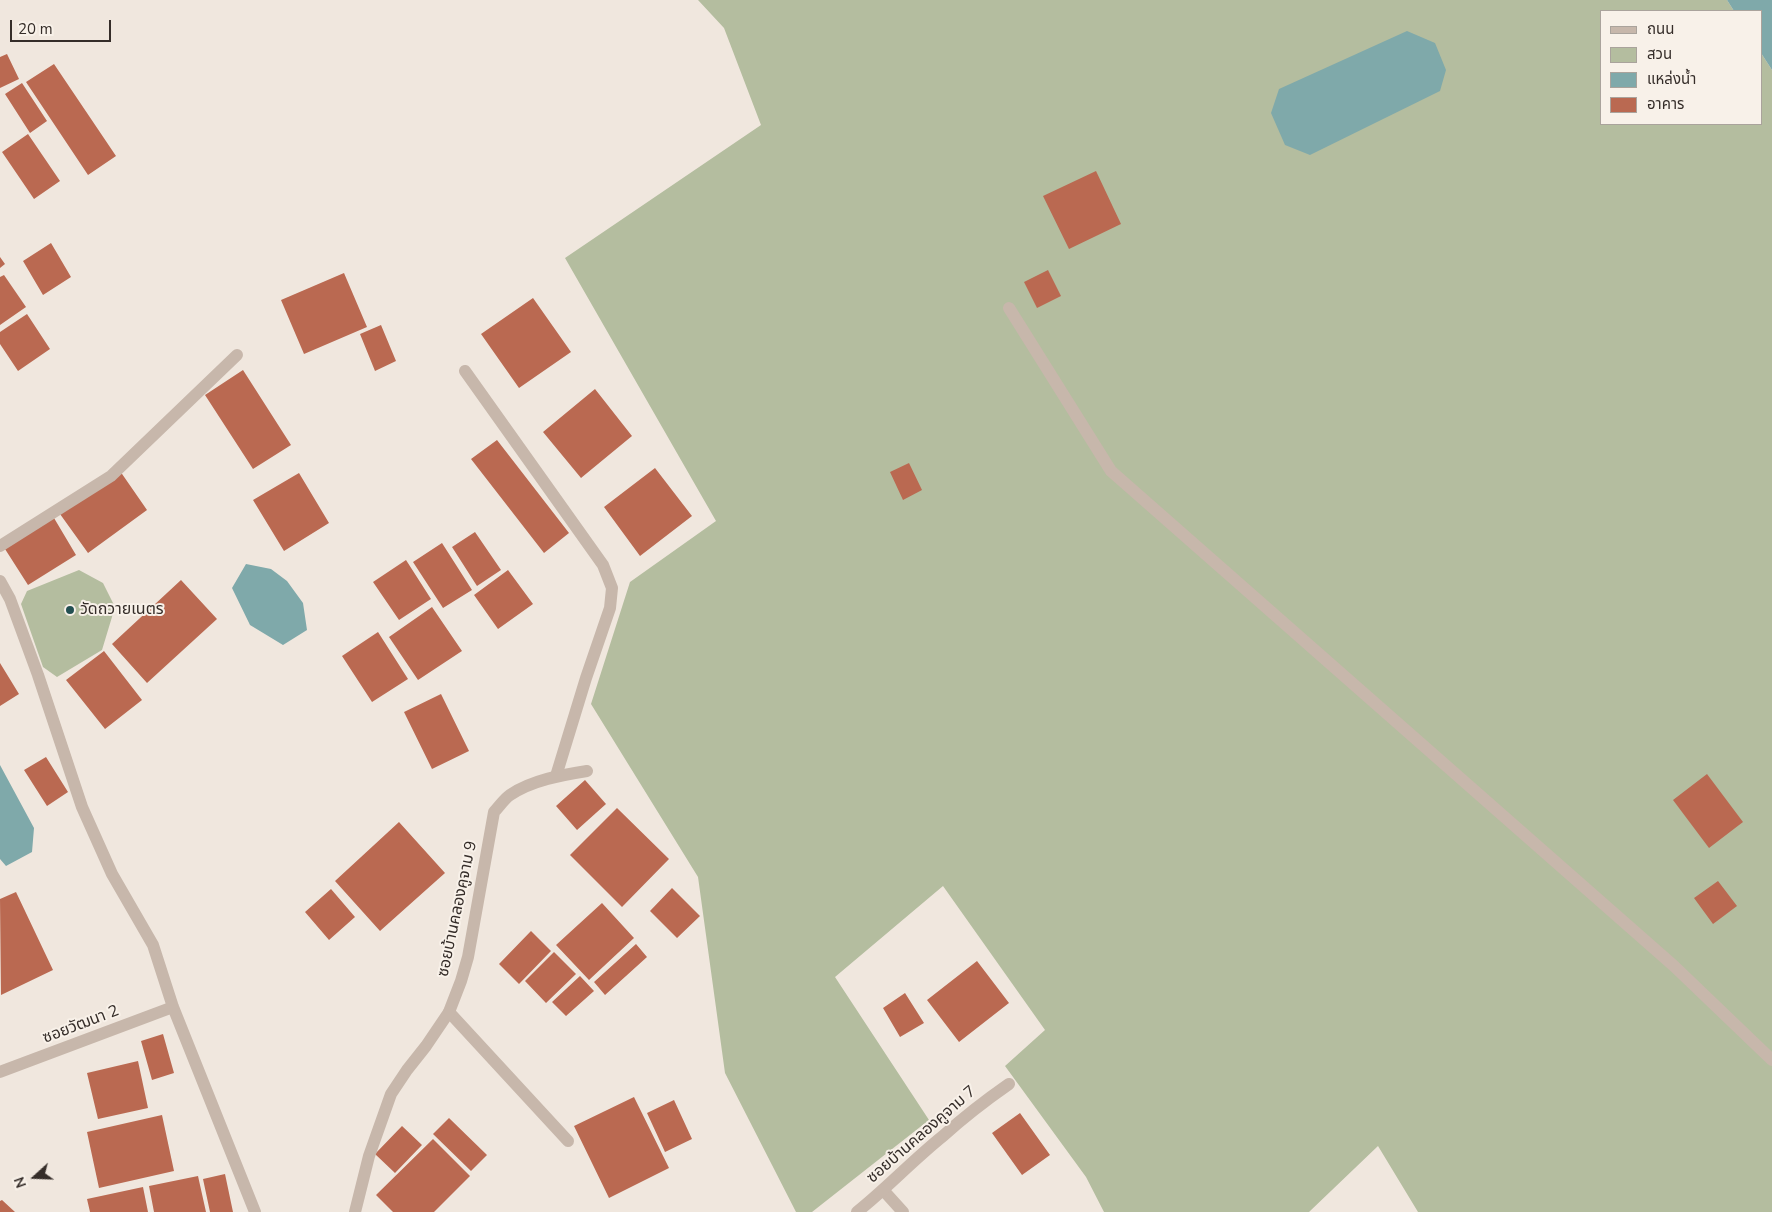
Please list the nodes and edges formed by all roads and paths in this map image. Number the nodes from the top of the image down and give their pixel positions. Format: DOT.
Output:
graph roads {
  1 [pos="1009,308"];
  2 [pos="236,355"];
  3 [pos="465,372"];
  4 [pos="0,546"];
  5 [pos="0,581"];
  6 [pos="587,770"];
  7 [pos="556,776"];
  8 [pos="173,1007"];
  9 [pos="449,1012"];
  10 [pos="1772,1060"];
  11 [pos="0,1072"];
  12 [pos="1009,1084"];
  13 [pos="568,1141"];
  14 [pos="884,1191"];
  15 [pos="255,1212"];
  16 [pos="355,1212"];
  17 [pos="857,1212"];
  18 [pos="903,1212"];
  1 -- 10 [label="street"];
  2 -- 4 [label="street"];
  3 -- 7 [label="street"];
  5 -- 8 [label="street"];
  6 -- 7 [label="street, ซอยบ้านคลองคูจาม 9"];
  7 -- 9 [label="street, ซอยบ้านคลองคูจาม 9"];
  8 -- 11 [label="street, ซอยวัฒนา 2"];
  8 -- 15 [label="street"];
  9 -- 13 [label="street"];
  9 -- 16 [label="street, ซอยบ้านคลองคูจาม 9"];
  12 -- 14 [label="street, ซอยบ้านคลองคูจาม 7"];
  14 -- 17 [label="street, ซอยบ้านคลองคูจาม 7"];
  14 -- 18 [label="street"];
}
